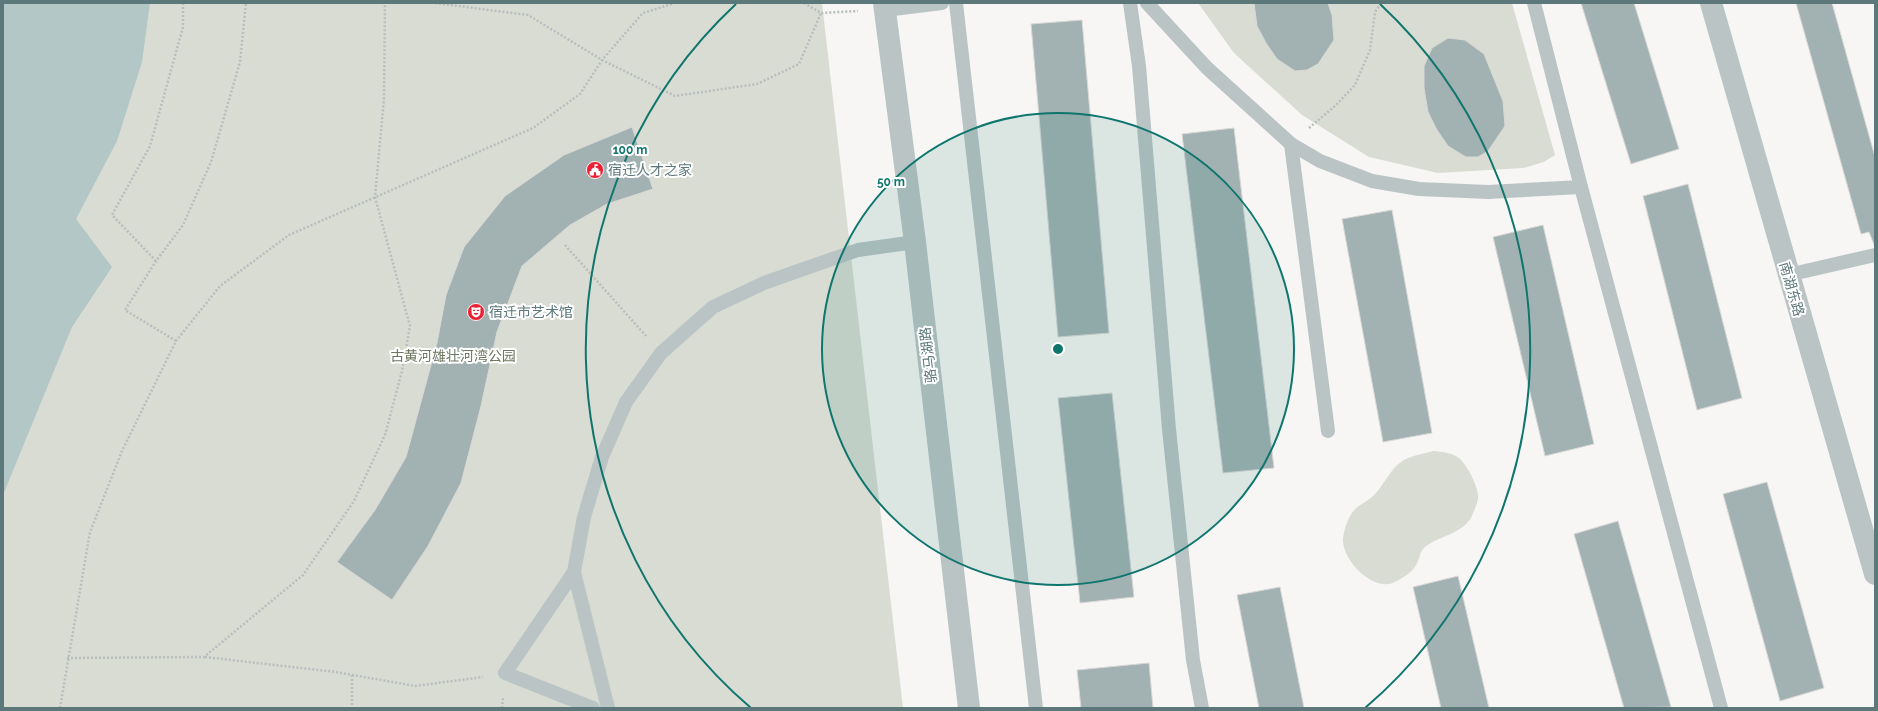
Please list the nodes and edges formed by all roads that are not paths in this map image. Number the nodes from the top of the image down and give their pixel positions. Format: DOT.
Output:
graph roads {
  1 [pos="942,3"];
  2 [pos="956,3"];
  3 [pos="1130,3"];
  4 [pos="1147,3"];
  5 [pos="1534,3"];
  6 [pos="1711,3"];
  7 [pos="884,6"];
  8 [pos="1291,144"];
  9 [pos="1581,187"];
  10 [pos="915,242"];
  11 [pos="1875,255"];
  12 [pos="1788,276"];
  13 [pos="1328,431"];
  14 [pos="574,572"];
  15 [pos="1875,574"];
  16 [pos="593,708"];
  17 [pos="608,708"];
  18 [pos="969,708"];
  19 [pos="1036,708"];
  20 [pos="1202,708"];
  21 [pos="1721,708"];
  1 -- 7 [label="lane"];
  2 -- 19 [label="lane"];
  3 -- 20 [label="lane"];
  4 -- 8 [label="lane"];
  5 -- 9 [label="lane"];
  6 -- 12 [label="street, 南湖东路"];
  7 -- 10 [label="street, 骆马湖路"];
  8 -- 9 [label="lane"];
  8 -- 13 [label="lane"];
  9 -- 21 [label="lane"];
  10 -- 14 [label="lane"];
  10 -- 18 [label="street, 骆马湖路"];
  11 -- 12 [label="lane"];
  12 -- 15 [label="street, 南湖东路"];
  14 -- 16 [label="lane"];
  14 -- 17 [label="lane"];
}
